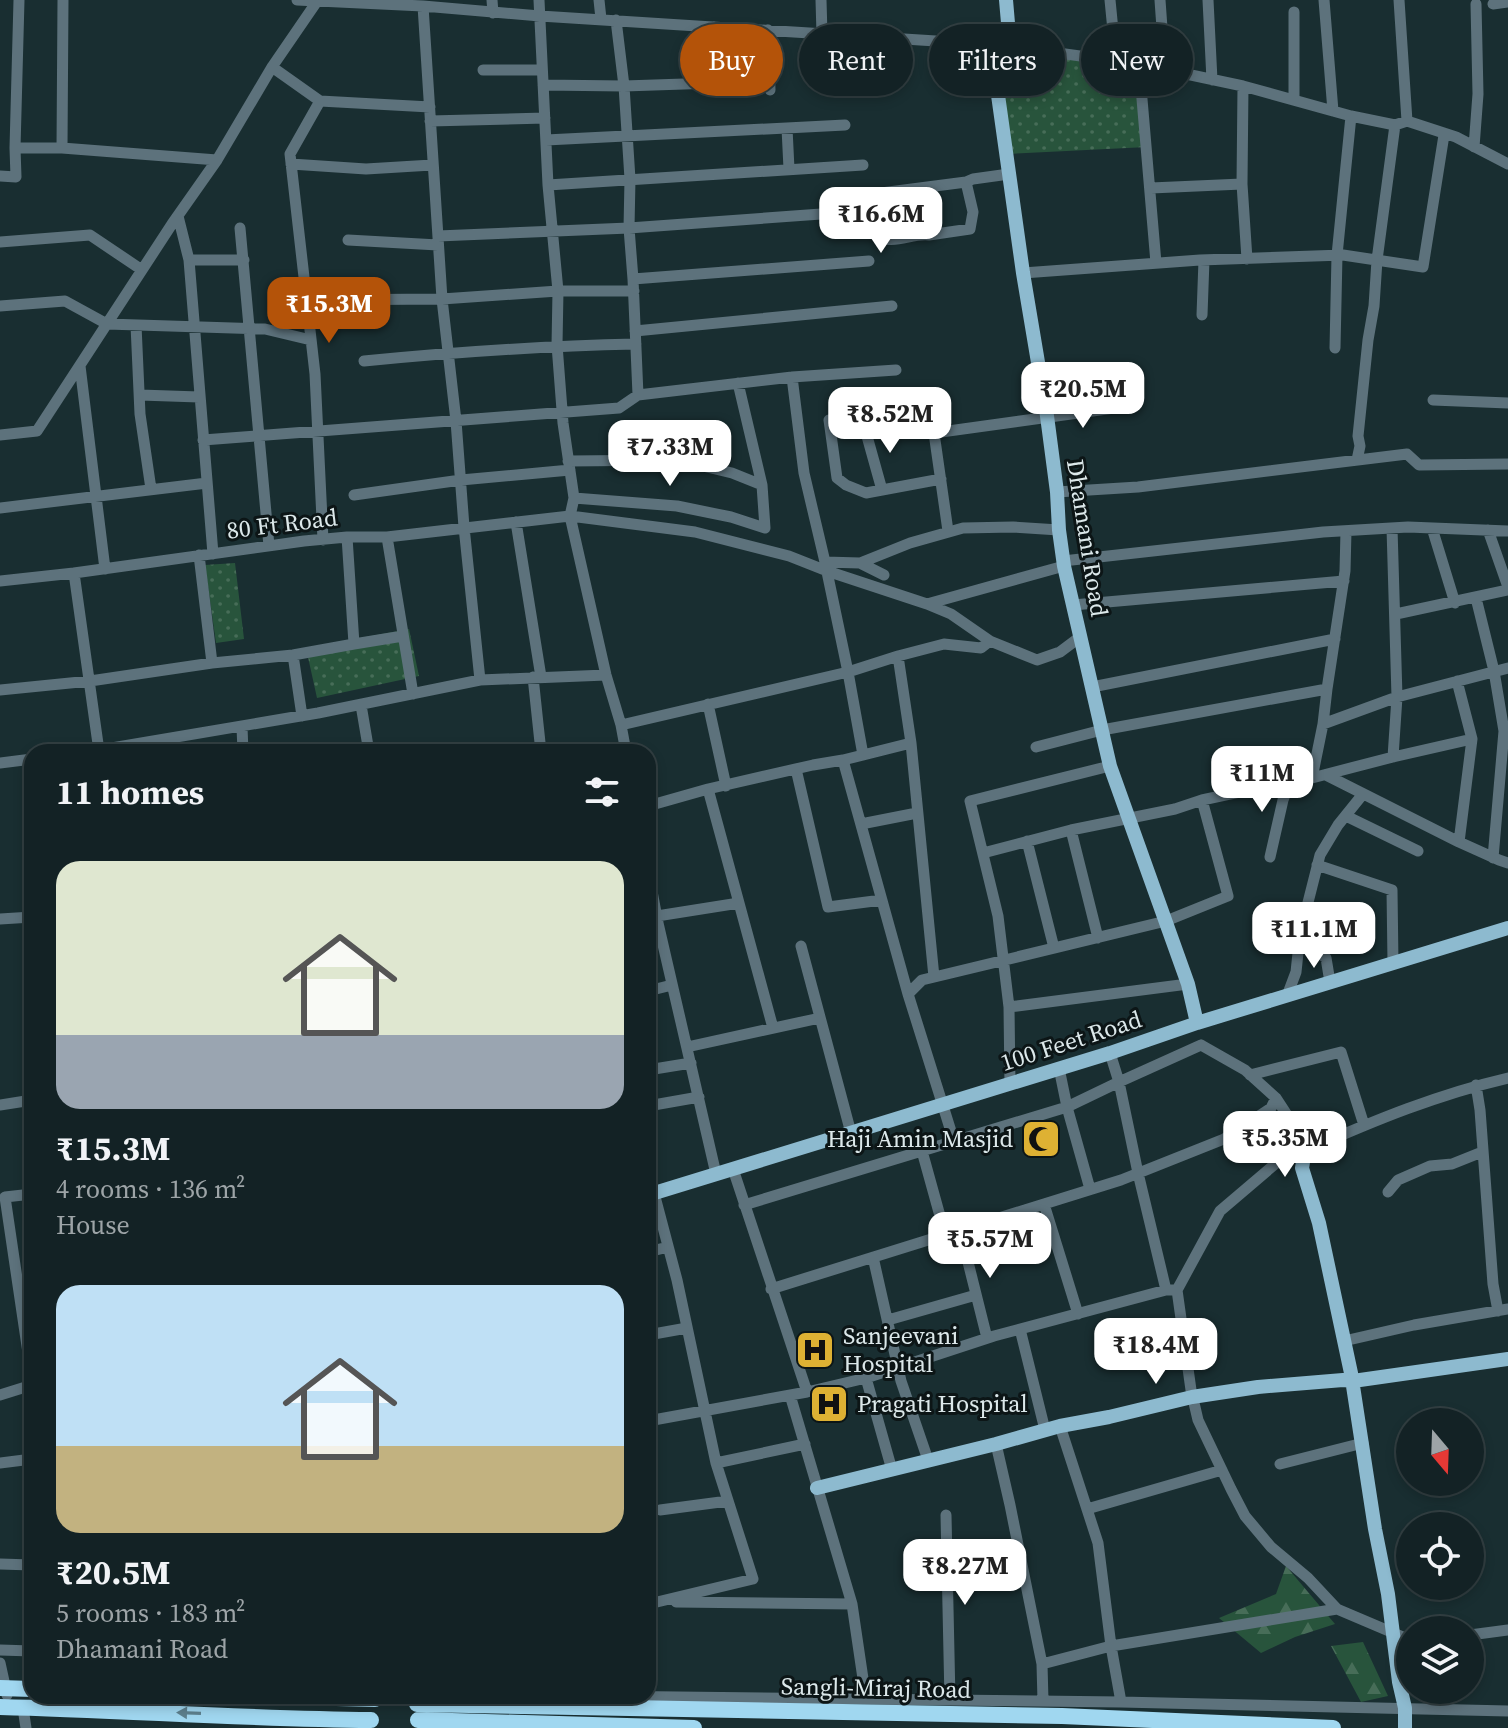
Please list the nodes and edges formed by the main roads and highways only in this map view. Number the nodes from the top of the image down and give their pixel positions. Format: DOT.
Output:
graph roads {
  1 [pos="1006,0"];
  2 [pos="1508,928"];
  3 [pos="1197,1023"];
  4 [pos="1306,1144"];
  5 [pos="656,1192"];
  6 [pos="1508,1359"];
  7 [pos="1353,1381"];
  8 [pos="817,1488"];
  9 [pos="3,1688"];
  10 [pos="24,1689"];
  11 [pos="372,1704"];
  12 [pos="11,1707"];
  13 [pos="416,1709"];
  14 [pos="893,1720"];
  15 [pos="220,1721"];
  16 [pos="296,1724"];
  17 [pos="373,1724"];
  18 [pos="520,1726"];
  19 [pos="694,1728"];
  20 [pos="1333,1728"];
  21 [pos="1405,1728"];
  1 -- 3 [label="main road, Dhamani Road"];
  2 -- 3 [label="main road, 100 Feet Road"];
  3 -- 5 [label="main road, 100 Feet Road"];
  4 -- 7 [label="main road"];
  6 -- 7 [label="main road"];
  7 -- 8 [label="main road"];
  7 -- 21 [label="main road"];
  9 -- 10 [label="highway"];
  11 -- 17 [label="highway"];
  15 -- 12 [label="highway, one-way"];
  13 -- 14 [label="highway, Sangli-Miraj Road"];
  13 -- 18 [label="highway"];
  14 -- 20 [label="highway, Sangli-Miraj Road"];
  15 -- 16 [label="highway"];
  16 -- 17 [label="highway"];
  18 -- 19 [label="highway"];
}
